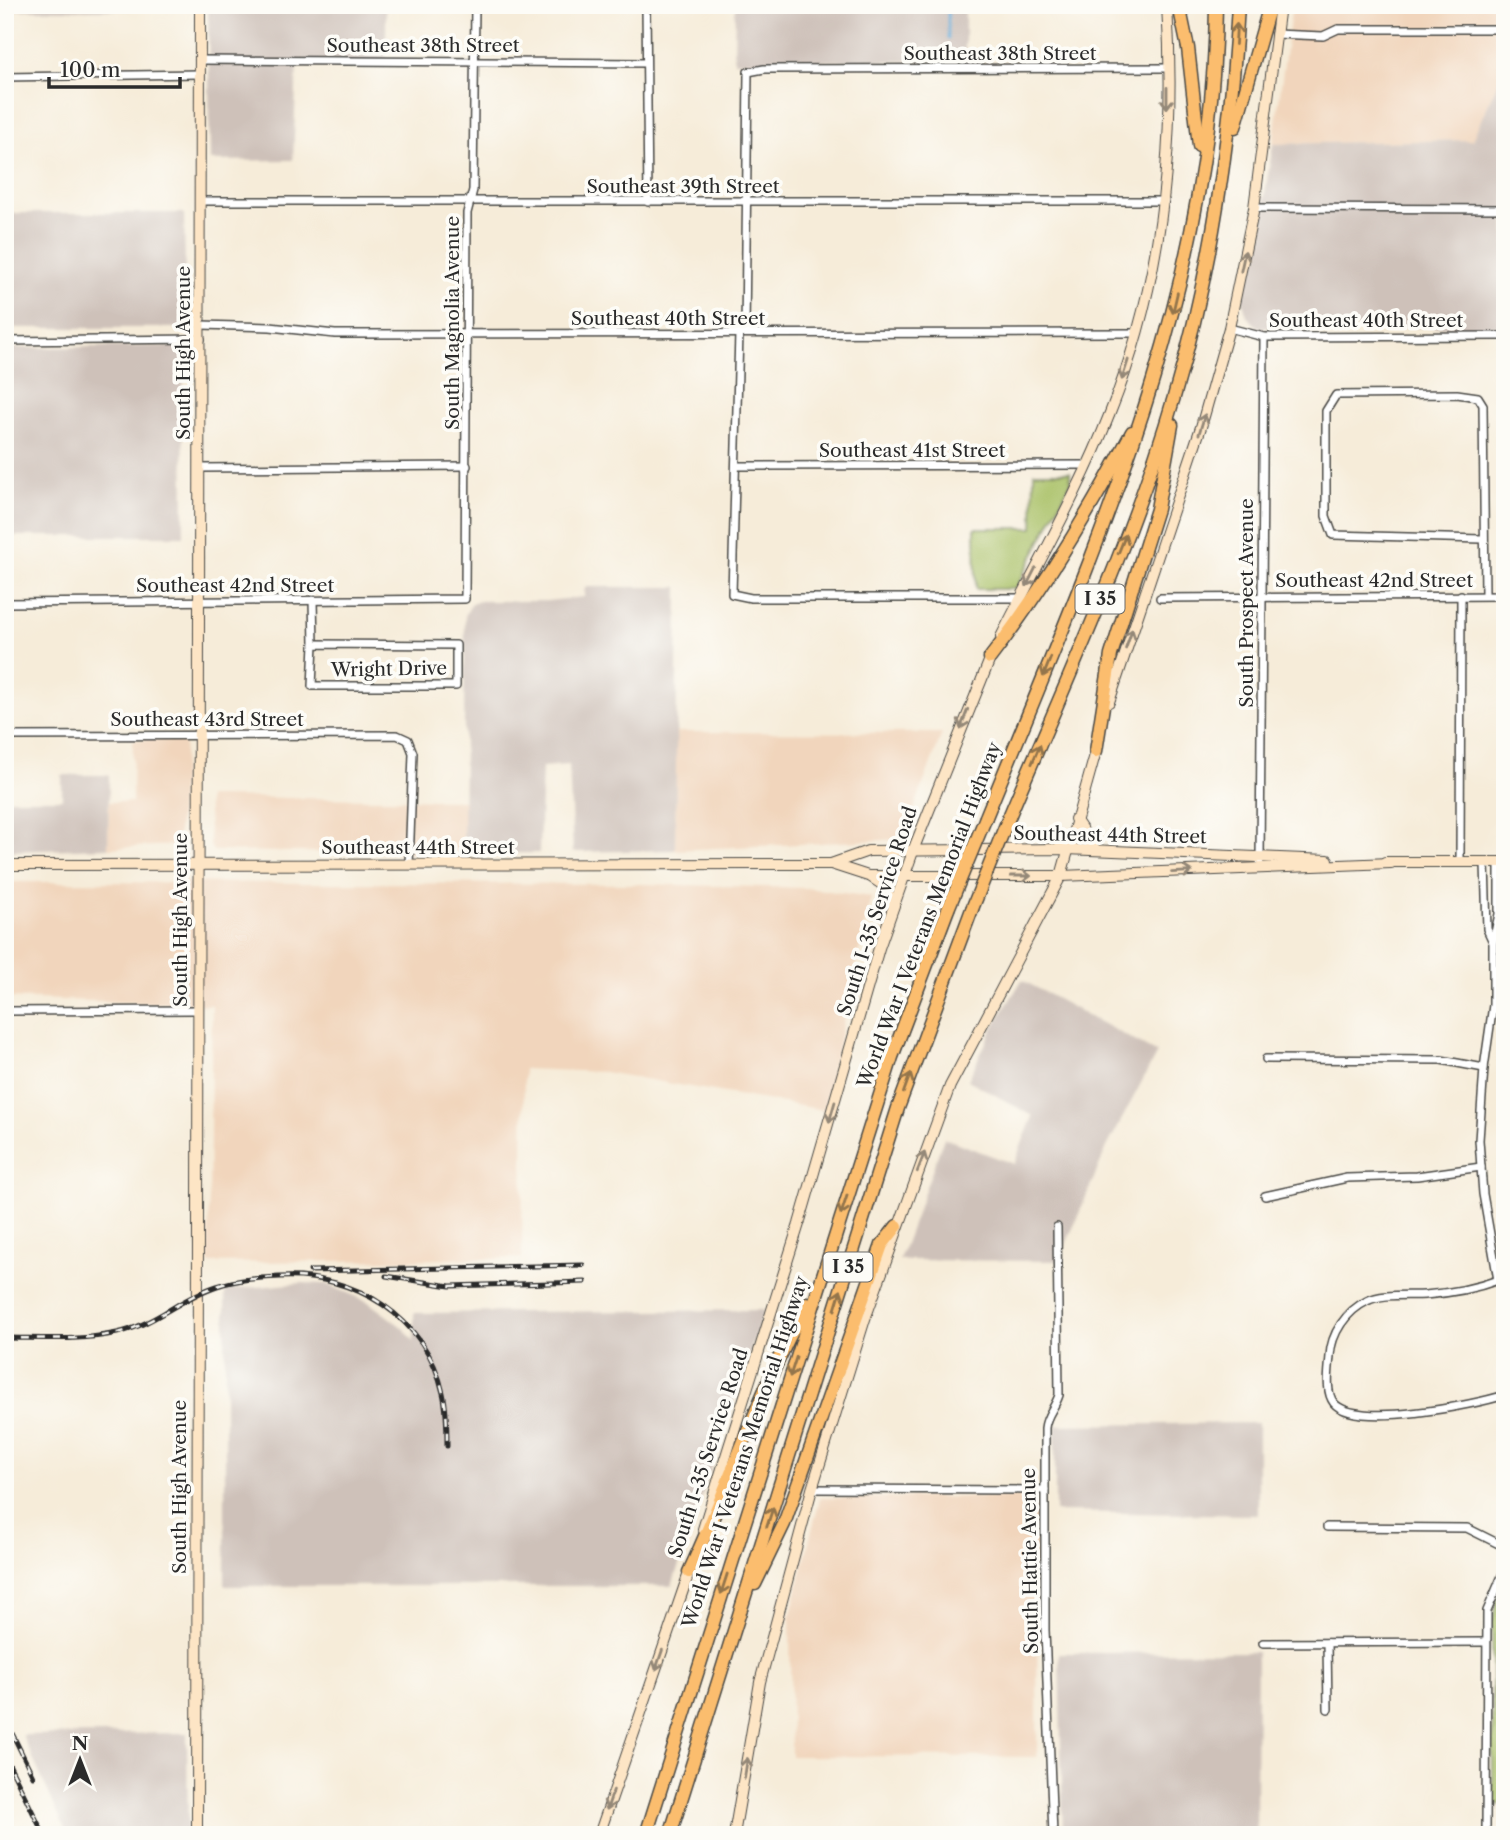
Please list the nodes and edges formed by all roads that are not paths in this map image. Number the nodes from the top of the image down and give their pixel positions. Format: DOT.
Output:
graph roads {
  1 [pos="200,5"];
  2 [pos="475,5"];
  3 [pos="646,5"];
  4 [pos="1167,5"];
  5 [pos="1179,5"];
  6 [pos="1216,5"];
  7 [pos="1238,5"];
  8 [pos="1270,5"];
  9 [pos="1280,5"];
  10 [pos="1504,29"];
  11 [pos="1275,34"];
  12 [pos="200,60"];
  13 [pos="475,61"];
  14 [pos="646,63"];
  15 [pos="1168,68"];
  16 [pos="199,74"];
  17 [pos="5,77"];
  18 [pos="1227,151"];
  19 [pos="1201,163"];
  20 [pos="201,201"];
  21 [pos="470,201"];
  22 [pos="746,201"];
  23 [pos="1165,201"];
  24 [pos="648,202"];
  25 [pos="1254,208"];
  26 [pos="1505,209"];
  27 [pos="201,325"];
  28 [pos="1229,328"];
  29 [pos="466,333"];
  30 [pos="742,333"];
  31 [pos="1136,333"];
  32 [pos="1505,336"];
  33 [pos="1264,337"];
  34 [pos="201,339"];
  35 [pos="5,341"];
  36 [pos="1180,377"];
  37 [pos="1150,398"];
  38 [pos="1088,465"];
  39 [pos="467,466"];
  40 [pos="736,466"];
  41 [pos="201,468"];
  42 [pos="1482,539"];
  43 [pos="1485,594"];
  44 [pos="1461,595"];
  45 [pos="1264,596"];
  46 [pos="1505,596"];
  47 [pos="1020,598"];
  48 [pos="1160,598"];
  49 [pos="465,599"];
  50 [pos="313,600"];
  51 [pos="200,601"];
  52 [pos="5,603"];
  53 [pos="314,644"];
  54 [pos="990,658"];
  55 [pos="199,734"];
  56 [pos="5,736"];
  57 [pos="1096,751"];
  58 [pos="1075,819"];
  59 [pos="1066,849"];
  60 [pos="1096,850"];
  61 [pos="913,851"];
  62 [pos="1261,857"];
  63 [pos="1502,862"];
  64 [pos="1391,863"];
  65 [pos="1460,863"];
  66 [pos="1485,863"];
  67 [pos="831,864"];
  68 [pos="5,865"];
  69 [pos="409,865"];
  70 [pos="198,866"];
  71 [pos="1260,869"];
  72 [pos="868,876"];
  73 [pos="904,876"];
  74 [pos="1061,876"];
  75 [pos="894,905"];
  76 [pos="1493,942"];
  77 [pos="196,1010"];
  78 [pos="5,1011"];
  79 [pos="1266,1059"];
  80 [pos="1484,1068"];
  81 [pos="1481,1167"];
  82 [pos="1265,1196"];
  83 [pos="897,1226"];
  84 [pos="1057,1227"];
  85 [pos="820,1279"];
  86 [pos="1498,1280"];
  87 [pos="1505,1300"];
  88 [pos="1505,1395"];
  89 [pos="812,1489"];
  90 [pos="1045,1490"];
  91 [pos="1327,1527"];
  92 [pos="1505,1547"];
  93 [pos="1505,1569"];
  94 [pos="689,1572"];
  95 [pos="734,1629"];
  96 [pos="1485,1642"];
  97 [pos="1263,1643"];
  98 [pos="1327,1643"];
  99 [pos="1328,1709"];
  100 [pos="197,1835"];
  101 [pos="598,1835"];
  102 [pos="646,1835"];
  103 [pos="670,1835"];
  104 [pos="734,1835"];
  105 [pos="1052,1835"];
  106 [pos="1486,1835"];
  1 -- 12 [label="main road, South High Avenue"];
  2 -- 13 [label="street, South Magnolia Avenue"];
  3 -- 14 [label="street"];
  4 -- 15 [label="main road, South I-35 Service Road"];
  5 -- 19 [label="highway"];
  6 -- 19 [label="highway, World War I Veterans Memorial Highway / I 35"];
  18 -- 7 [label="highway, World War I Veterans Memorial Highway / I 35, one-way"];
  8 -- 18 [label="highway"];
  9 -- 11 [label="main road"];
  10 -- 11 [label="street"];
  11 -- 25 [label="main road"];
  12 -- 13 [label="street, Southeast 38th Street"];
  12 -- 16 [label="main road, South High Avenue"];
  13 -- 14 [label="street, Southeast 38th Street"];
  13 -- 21 [label="street, South Magnolia Avenue"];
  14 -- 24 [label="street"];
  15 -- 22 [label="street, Southeast 38th Street"];
  15 -- 23 [label="main road, South I-35 Service Road, one-way"];
  16 -- 17 [label="street"];
  16 -- 20 [label="main road, South High Avenue"];
  18 -- 36 [label="highway, World War I Veterans Memorial Highway / I 35"];
  19 -- 37 [label="highway, World War I Veterans Memorial Highway / I 35, one-way"];
  20 -- 21 [label="street, Southeast 39th Street"];
  20 -- 27 [label="main road, South High Avenue"];
  21 -- 24 [label="street, Southeast 39th Street"];
  21 -- 29 [label="street, South Magnolia Avenue"];
  22 -- 23 [label="street, Southeast 39th Street"];
  22 -- 24 [label="street, Southeast 39th Street"];
  22 -- 30 [label="street"];
  23 -- 31 [label="main road, South I-35 Service Road"];
  25 -- 26 [label="street"];
  28 -- 25 [label="main road, one-way"];
  27 -- 29 [label="street, Southeast 40th Street"];
  27 -- 34 [label="main road, South High Avenue"];
  28 -- 33 [label="street, Southeast 40th Street"];
  57 -- 28 [label="main road, one-way"];
  29 -- 30 [label="street, Southeast 40th Street"];
  29 -- 39 [label="street, South Magnolia Avenue"];
  30 -- 31 [label="street, Southeast 40th Street"];
  30 -- 40 [label="street"];
  31 -- 38 [label="main road, South I-35 Service Road, one-way"];
  32 -- 33 [label="street, Southeast 40th Street"];
  33 -- 45 [label="street, South Prospect Avenue"];
  34 -- 35 [label="street"];
  34 -- 41 [label="main road, South High Avenue"];
  36 -- 57 [label="highway"];
  95 -- 36 [label="highway, World War I Veterans Memorial Highway / I 35, one-way, bridge"];
  37 -- 54 [label="highway"];
  37 -- 85 [label="highway, World War I Veterans Memorial Highway / I 35, one-way, bridge"];
  38 -- 40 [label="street, Southeast 41st Street"];
  38 -- 47 [label="main road, South I-35 Service Road, one-way"];
  39 -- 41 [label="street"];
  39 -- 49 [label="street, South Magnolia Avenue"];
  40 -- 47 [label="street"];
  41 -- 51 [label="main road, South High Avenue"];
  42 -- 42 [label="street"];
  42 -- 43 [label="street"];
  43 -- 44 [label="street, Southeast 42nd Street"];
  43 -- 46 [label="street, Southeast 42nd Street"];
  44 -- 45 [label="street, Southeast 42nd Street"];
  44 -- 65 [label="street"];
  45 -- 48 [label="street, Southeast 42nd Street"];
  45 -- 62 [label="street, South Prospect Avenue"];
  47 -- 54 [label="main road, South I-35 Service Road"];
  49 -- 50 [label="street, Southeast 42nd Street"];
  50 -- 51 [label="street, Southeast 42nd Street"];
  50 -- 53 [label="street, Wright Drive"];
  51 -- 52 [label="street, Southeast 42nd Street"];
  51 -- 55 [label="main road, South High Avenue"];
  53 -- 53 [label="street, Wright Drive"];
  54 -- 61 [label="main road, South I-35 Service Road, one-way"];
  55 -- 56 [label="street, Southeast 43rd Street"];
  55 -- 69 [label="street, Southeast 43rd Street"];
  55 -- 70 [label="main road, South High Avenue"];
  57 -- 58 [label="main road"];
  58 -- 59 [label="main road"];
  58 -- 60 [label="main road"];
  59 -- 60 [label="main road, Southeast 44th Street"];
  59 -- 61 [label="main road, Southeast 44th Street"];
  59 -- 74 [label="main road"];
  60 -- 62 [label="main road, Southeast 44th Street"];
  61 -- 67 [label="main road, Southeast 44th Street"];
  61 -- 73 [label="main road, South I-35 Service Road"];
  62 -- 64 [label="main road, Southeast 44th Street"];
  62 -- 71 [label="street, South Prospect Avenue"];
  63 -- 66 [label="main road, Southeast 44th Street"];
  63 -- 76 [label="street"];
  64 -- 65 [label="main road, Southeast 44th Street"];
  64 -- 71 [label="main road, Southeast 44th Street"];
  65 -- 66 [label="main road, Southeast 44th Street"];
  66 -- 76 [label="street"];
  67 -- 69 [label="main road, Southeast 44th Street"];
  67 -- 72 [label="main road, Southeast 44th Street"];
  68 -- 70 [label="main road, Southeast 44th Street"];
  69 -- 70 [label="main road, Southeast 44th Street"];
  70 -- 77 [label="main road, South High Avenue"];
  74 -- 71 [label="main road, Southeast 44th Street, one-way"];
  72 -- 73 [label="main road, Southeast 44th Street"];
  72 -- 75 [label="main road"];
  73 -- 74 [label="main road, Southeast 44th Street, one-way"];
  73 -- 75 [label="main road, South I-35 Service Road"];
  83 -- 74 [label="main road, one-way"];
  75 -- 94 [label="main road, South I-35 Service Road, one-way"];
  76 -- 80 [label="street"];
  77 -- 78 [label="street"];
  77 -- 100 [label="main road, South High Avenue"];
  79 -- 80 [label="street"];
  80 -- 81 [label="street"];
  81 -- 82 [label="street"];
  81 -- 86 [label="street"];
  83 -- 89 [label="main road"];
  83 -- 95 [label="highway"];
  84 -- 90 [label="street, South Hattie Avenue"];
  85 -- 94 [label="highway"];
  85 -- 102 [label="highway, World War I Veterans Memorial Highway / I 35, one-way"];
  86 -- 87 [label="street"];
  86 -- 88 [label="street"];
  89 -- 90 [label="street"];
  104 -- 89 [label="main road, one-way"];
  90 -- 105 [label="street, South Hattie Avenue"];
  91 -- 92 [label="street"];
  93 -- 96 [label="street"];
  94 -- 101 [label="main road, South I-35 Service Road, one-way"];
  95 -- 103 [label="highway, World War I Veterans Memorial Highway / I 35"];
  96 -- 98 [label="street"];
  96 -- 106 [label="street"];
  97 -- 98 [label="street"];
  98 -- 99 [label="street"];
}
